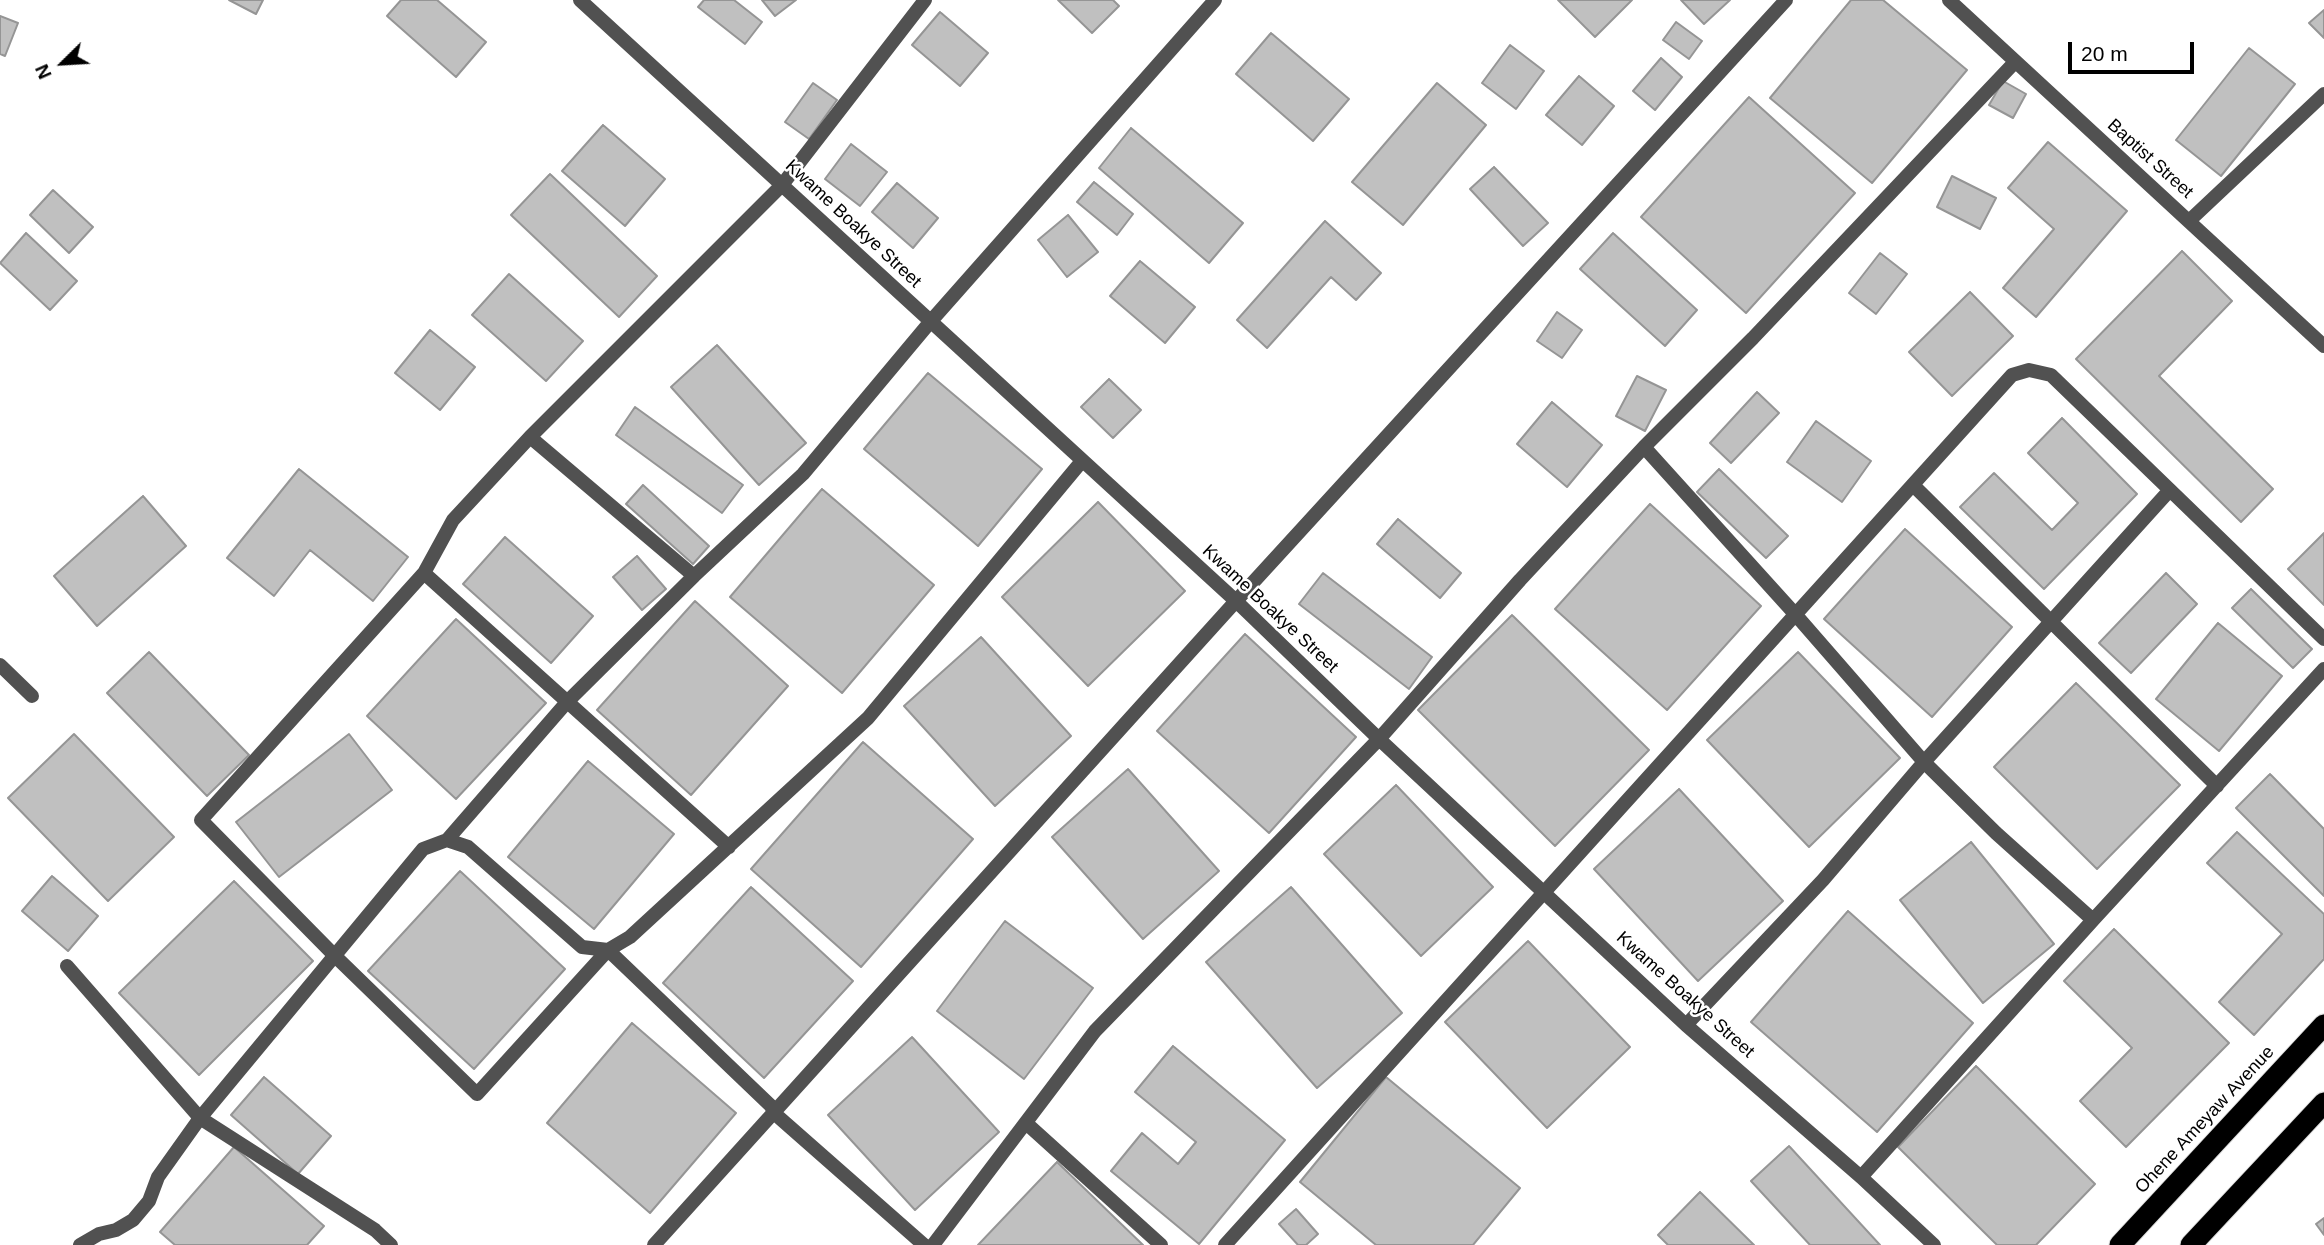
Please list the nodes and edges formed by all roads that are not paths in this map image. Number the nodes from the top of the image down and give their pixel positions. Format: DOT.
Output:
graph roads {
  1 [pos="580,0"];
  2 [pos="925,0"];
  3 [pos="1215,0"];
  4 [pos="1786,0"];
  5 [pos="1949,0"];
  6 [pos="2015,62"];
  7 [pos="2324,94"];
  8 [pos="782,185"];
  9 [pos="2189,221"];
  10 [pos="931,321"];
  11 [pos="2324,346"];
  12 [pos="530,437"];
  13 [pos="1644,447"];
  14 [pos="1082,460"];
  15 [pos="1913,485"];
  16 [pos="2169,491"];
  17 [pos="424,573"];
  18 [pos="694,576"];
  19 [pos="1236,601"];
  20 [pos="1795,614"];
  21 [pos="2050,622"];
  22 [pos="2324,639"];
  23 [pos="0,665"];
  24 [pos="2324,669"];
  25 [pos="32,696"];
  26 [pos="567,702"];
  27 [pos="1379,739"];
  28 [pos="1924,762"];
  29 [pos="2217,786"];
  30 [pos="447,840"];
  31 [pos="729,847"];
  32 [pos="1543,891"];
  33 [pos="2093,920"];
  34 [pos="608,950"];
  35 [pos="335,956"];
  36 [pos="67,966"];
  37 [pos="1686,1025"];
  38 [pos="2324,1025"];
  39 [pos="2324,1103"];
  40 [pos="774,1113"];
  41 [pos="200,1118"];
  42 [pos="1026,1123"];
  43 [pos="1861,1177"];
  44 [pos="80,1245"];
  45 [pos="391,1245"];
  46 [pos="654,1245"];
  47 [pos="924,1245"];
  48 [pos="933,1245"];
  49 [pos="1161,1245"];
  50 [pos="1225,1245"];
  51 [pos="1934,1245"];
  52 [pos="2120,1245"];
  53 [pos="2191,1245"];
  1 -- 8 [label="street, Kwame Boakye Street"];
  2 -- 8 [label="street"];
  3 -- 10 [label="street"];
  4 -- 19 [label="street"];
  5 -- 6 [label="street, Baptist Street"];
  6 -- 9 [label="street, Baptist Street"];
  6 -- 13 [label="street"];
  7 -- 9 [label="street"];
  8 -- 10 [label="street, Kwame Boakye Street"];
  8 -- 12 [label="street"];
  9 -- 11 [label="street, Baptist Street"];
  10 -- 14 [label="street, Kwame Boakye Street"];
  10 -- 18 [label="street"];
  12 -- 17 [label="street"];
  12 -- 18 [label="street"];
  13 -- 20 [label="street"];
  13 -- 27 [label="street"];
  14 -- 19 [label="street, Kwame Boakye Street"];
  14 -- 31 [label="street"];
  15 -- 16 [label="street"];
  15 -- 20 [label="street"];
  15 -- 21 [label="street"];
  16 -- 21 [label="street"];
  16 -- 22 [label="street"];
  17 -- 26 [label="street"];
  17 -- 35 [label="street"];
  18 -- 26 [label="street"];
  19 -- 27 [label="street, Kwame Boakye Street"];
  19 -- 40 [label="street"];
  20 -- 28 [label="street"];
  20 -- 32 [label="street"];
  21 -- 28 [label="street"];
  21 -- 29 [label="street"];
  23 -- 25 [label="street"];
  24 -- 29 [label="street"];
  26 -- 30 [label="street"];
  26 -- 31 [label="street"];
  27 -- 32 [label="street, Kwame Boakye Street"];
  27 -- 42 [label="street"];
  28 -- 33 [label="street"];
  28 -- 37 [label="street"];
  29 -- 33 [label="street"];
  30 -- 34 [label="street"];
  30 -- 35 [label="street"];
  31 -- 34 [label="street"];
  32 -- 37 [label="street, Kwame Boakye Street"];
  32 -- 50 [label="street"];
  33 -- 43 [label="street"];
  34 -- 35 [label="street"];
  34 -- 40 [label="street"];
  35 -- 41 [label="street"];
  36 -- 41 [label="street"];
  37 -- 43 [label="street, Kwame Boakye Street"];
  38 -- 52 [label="highway, Ohene Ameyaw Avenue"];
  39 -- 53 [label="highway"];
  40 -- 46 [label="street"];
  40 -- 47 [label="street"];
  41 -- 44 [label="street"];
  41 -- 45 [label="street"];
  42 -- 48 [label="street"];
  42 -- 49 [label="street"];
  43 -- 51 [label="street, Kwame Boakye Street"];
}
